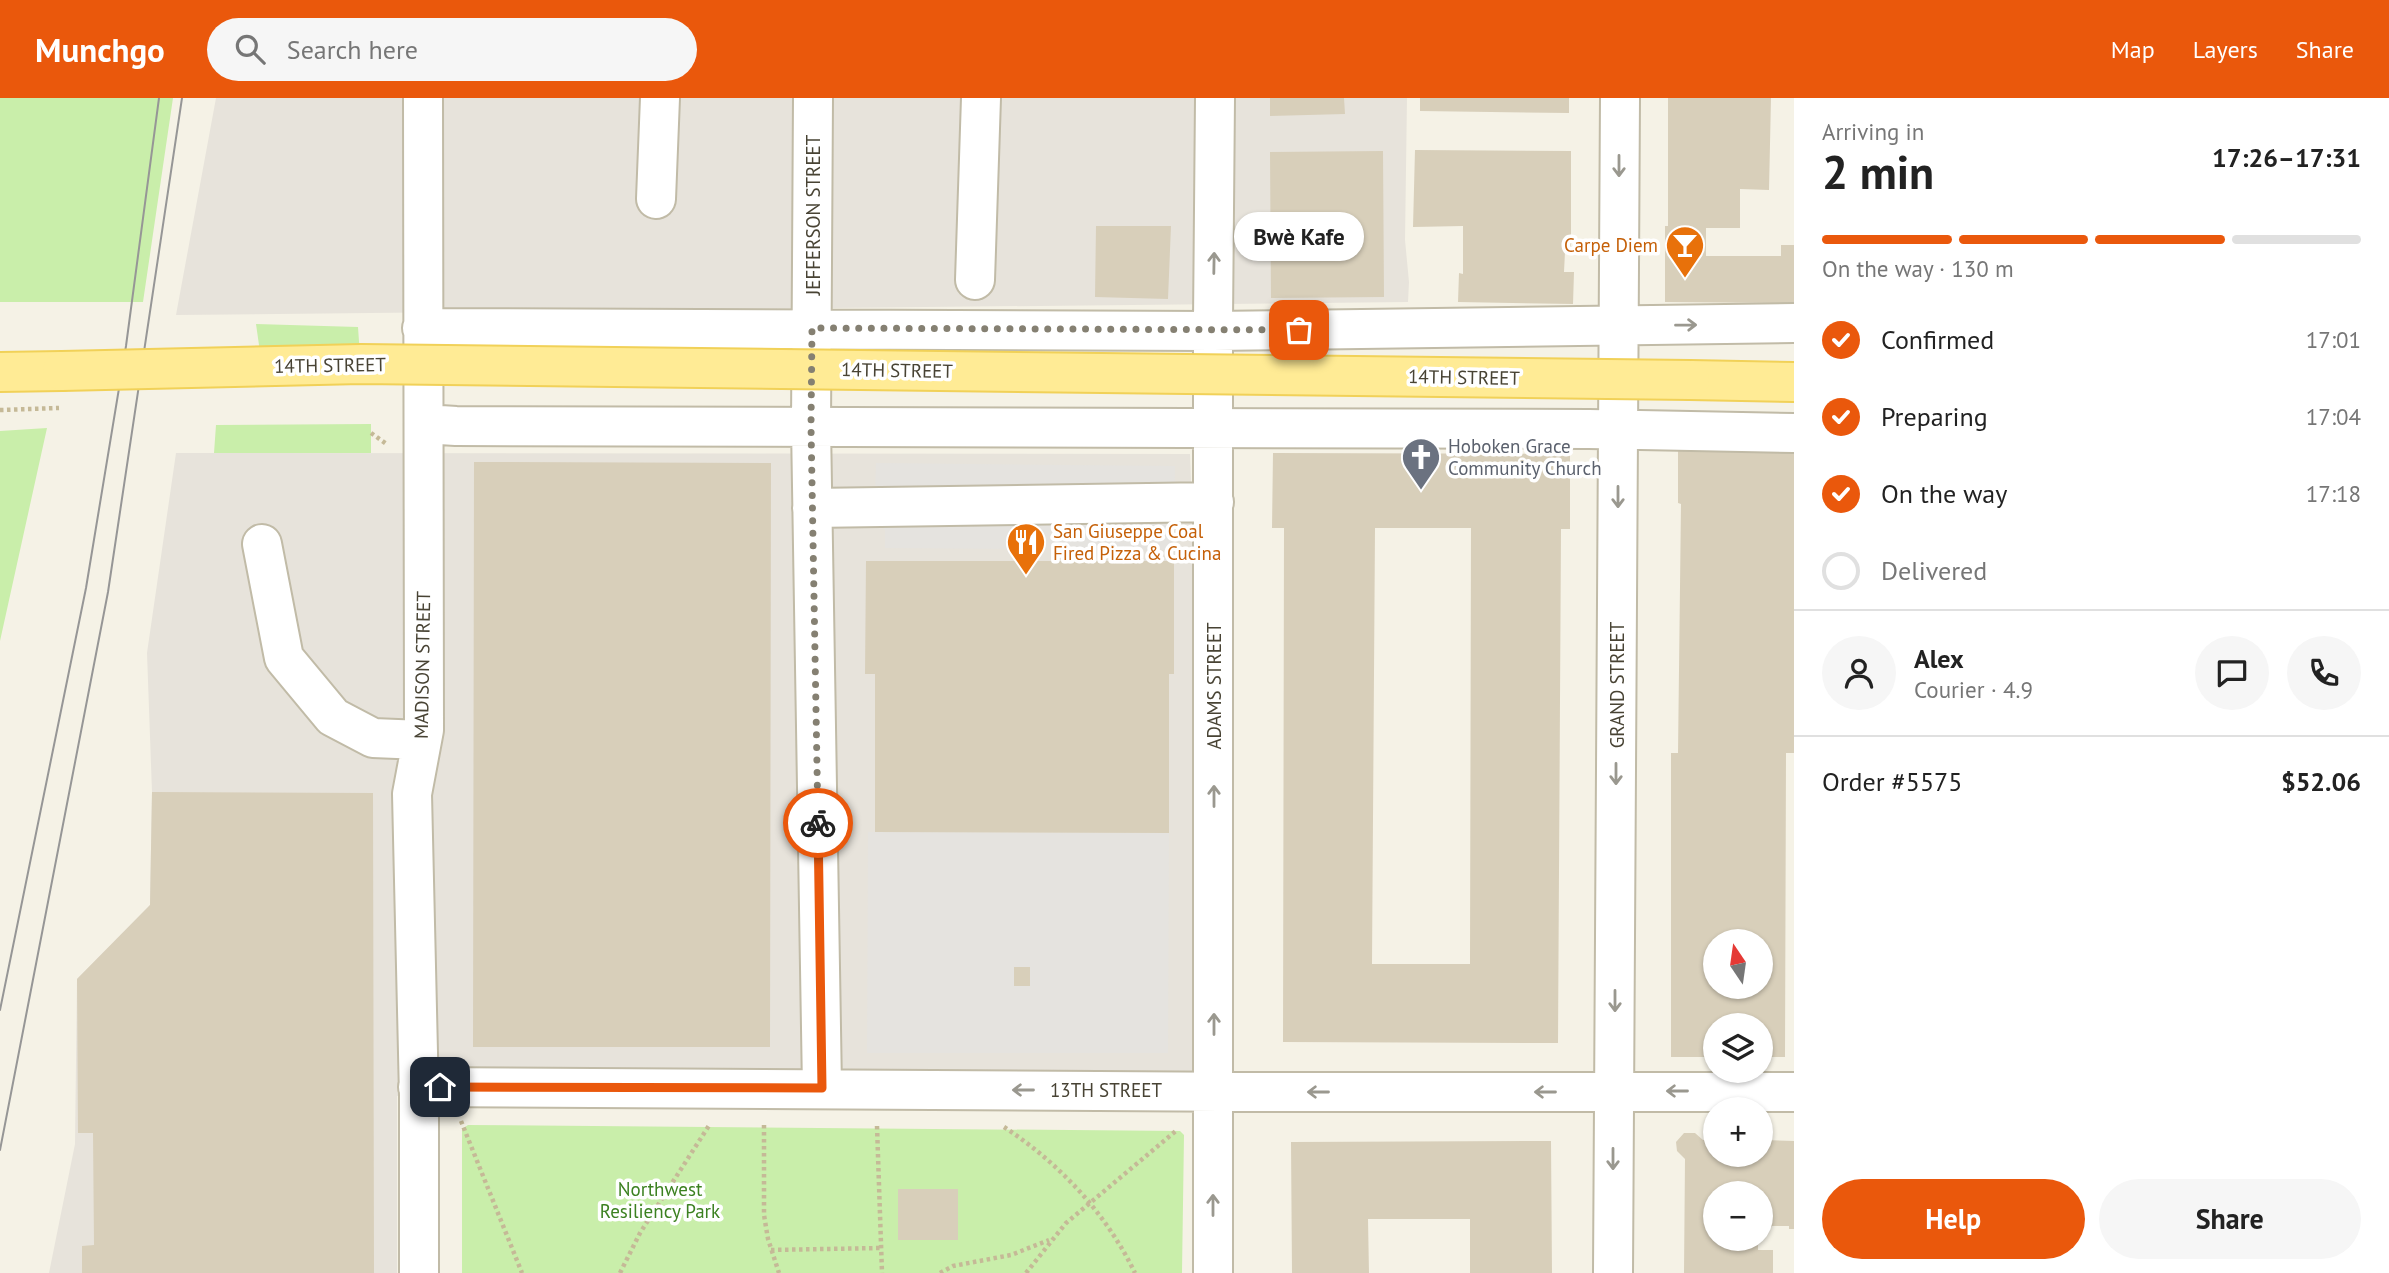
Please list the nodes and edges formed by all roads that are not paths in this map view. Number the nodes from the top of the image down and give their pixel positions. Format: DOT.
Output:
graph roads {
  1 [pos="423,98"];
  2 [pos="660,98"];
  3 [pos="813,98"];
  4 [pos="981,98"];
  5 [pos="1215,98"];
  6 [pos="1620,98"];
  7 [pos="656,199"];
  8 [pos="975,280"];
  9 [pos="1602,322"];
  10 [pos="1794,323"];
  11 [pos="422,324"];
  12 [pos="812,324"];
  13 [pos="1213,326"];
  14 [pos="0,372"];
  15 [pos="1794,383"];
  16 [pos="424,424"];
  17 [pos="811,426"];
  18 [pos="1214,427"];
  19 [pos="1619,429"];
  20 [pos="1794,433"];
  21 [pos="1214,502"];
  22 [pos="812,508"];
  23 [pos="262,544"];
  24 [pos="422,740"];
  25 [pos="418,1087"];
  26 [pos="822,1088"];
  27 [pos="1614,1091"];
  28 [pos="1213,1092"];
  29 [pos="1794,1092"];
  30 [pos="419,1273"];
  31 [pos="1213,1273"];
  32 [pos="1613,1273"];
  1 -- 11 [label="street, MADISON STREET"];
  2 -- 7 [label="street"];
  3 -- 12 [label="street, JEFFERSON STREET"];
  4 -- 8 [label="street"];
  13 -- 5 [label="street, ADAMS STREET, one-way"];
  6 -- 9 [label="street, GRAND STREET, one-way"];
  9 -- 10 [label="street, one-way"];
  9 -- 13 [label="street"];
  9 -- 19 [label="street, GRAND STREET"];
  11 -- 12 [label="street"];
  11 -- 16 [label="street, MADISON STREET"];
  12 -- 13 [label="street"];
  12 -- 17 [label="street, JEFFERSON STREET"];
  13 -- 18 [label="street, ADAMS STREET"];
  14 -- 15 [label="main road, 14TH STREET, bridge"];
  16 -- 17 [label="street"];
  16 -- 24 [label="street, MADISON STREET"];
  17 -- 18 [label="street"];
  17 -- 22 [label="street, JEFFERSON STREET"];
  18 -- 19 [label="street"];
  18 -- 21 [label="street, ADAMS STREET"];
  19 -- 20 [label="street"];
  19 -- 27 [label="street, GRAND STREET, one-way"];
  21 -- 22 [label="street"];
  28 -- 21 [label="street, ADAMS STREET, one-way"];
  22 -- 26 [label="street, JEFFERSON STREET"];
  23 -- 24 [label="street"];
  24 -- 25 [label="street, MADISON STREET"];
  25 -- 26 [label="street, 13TH STREET"];
  25 -- 30 [label="street, MADISON STREET"];
  28 -- 26 [label="street, 13TH STREET, one-way"];
  27 -- 28 [label="street, 13TH STREET, one-way"];
  29 -- 27 [label="street, 13TH STREET, one-way"];
  27 -- 32 [label="street, GRAND STREET, one-way"];
  31 -- 28 [label="street, ADAMS STREET, one-way"];
}
